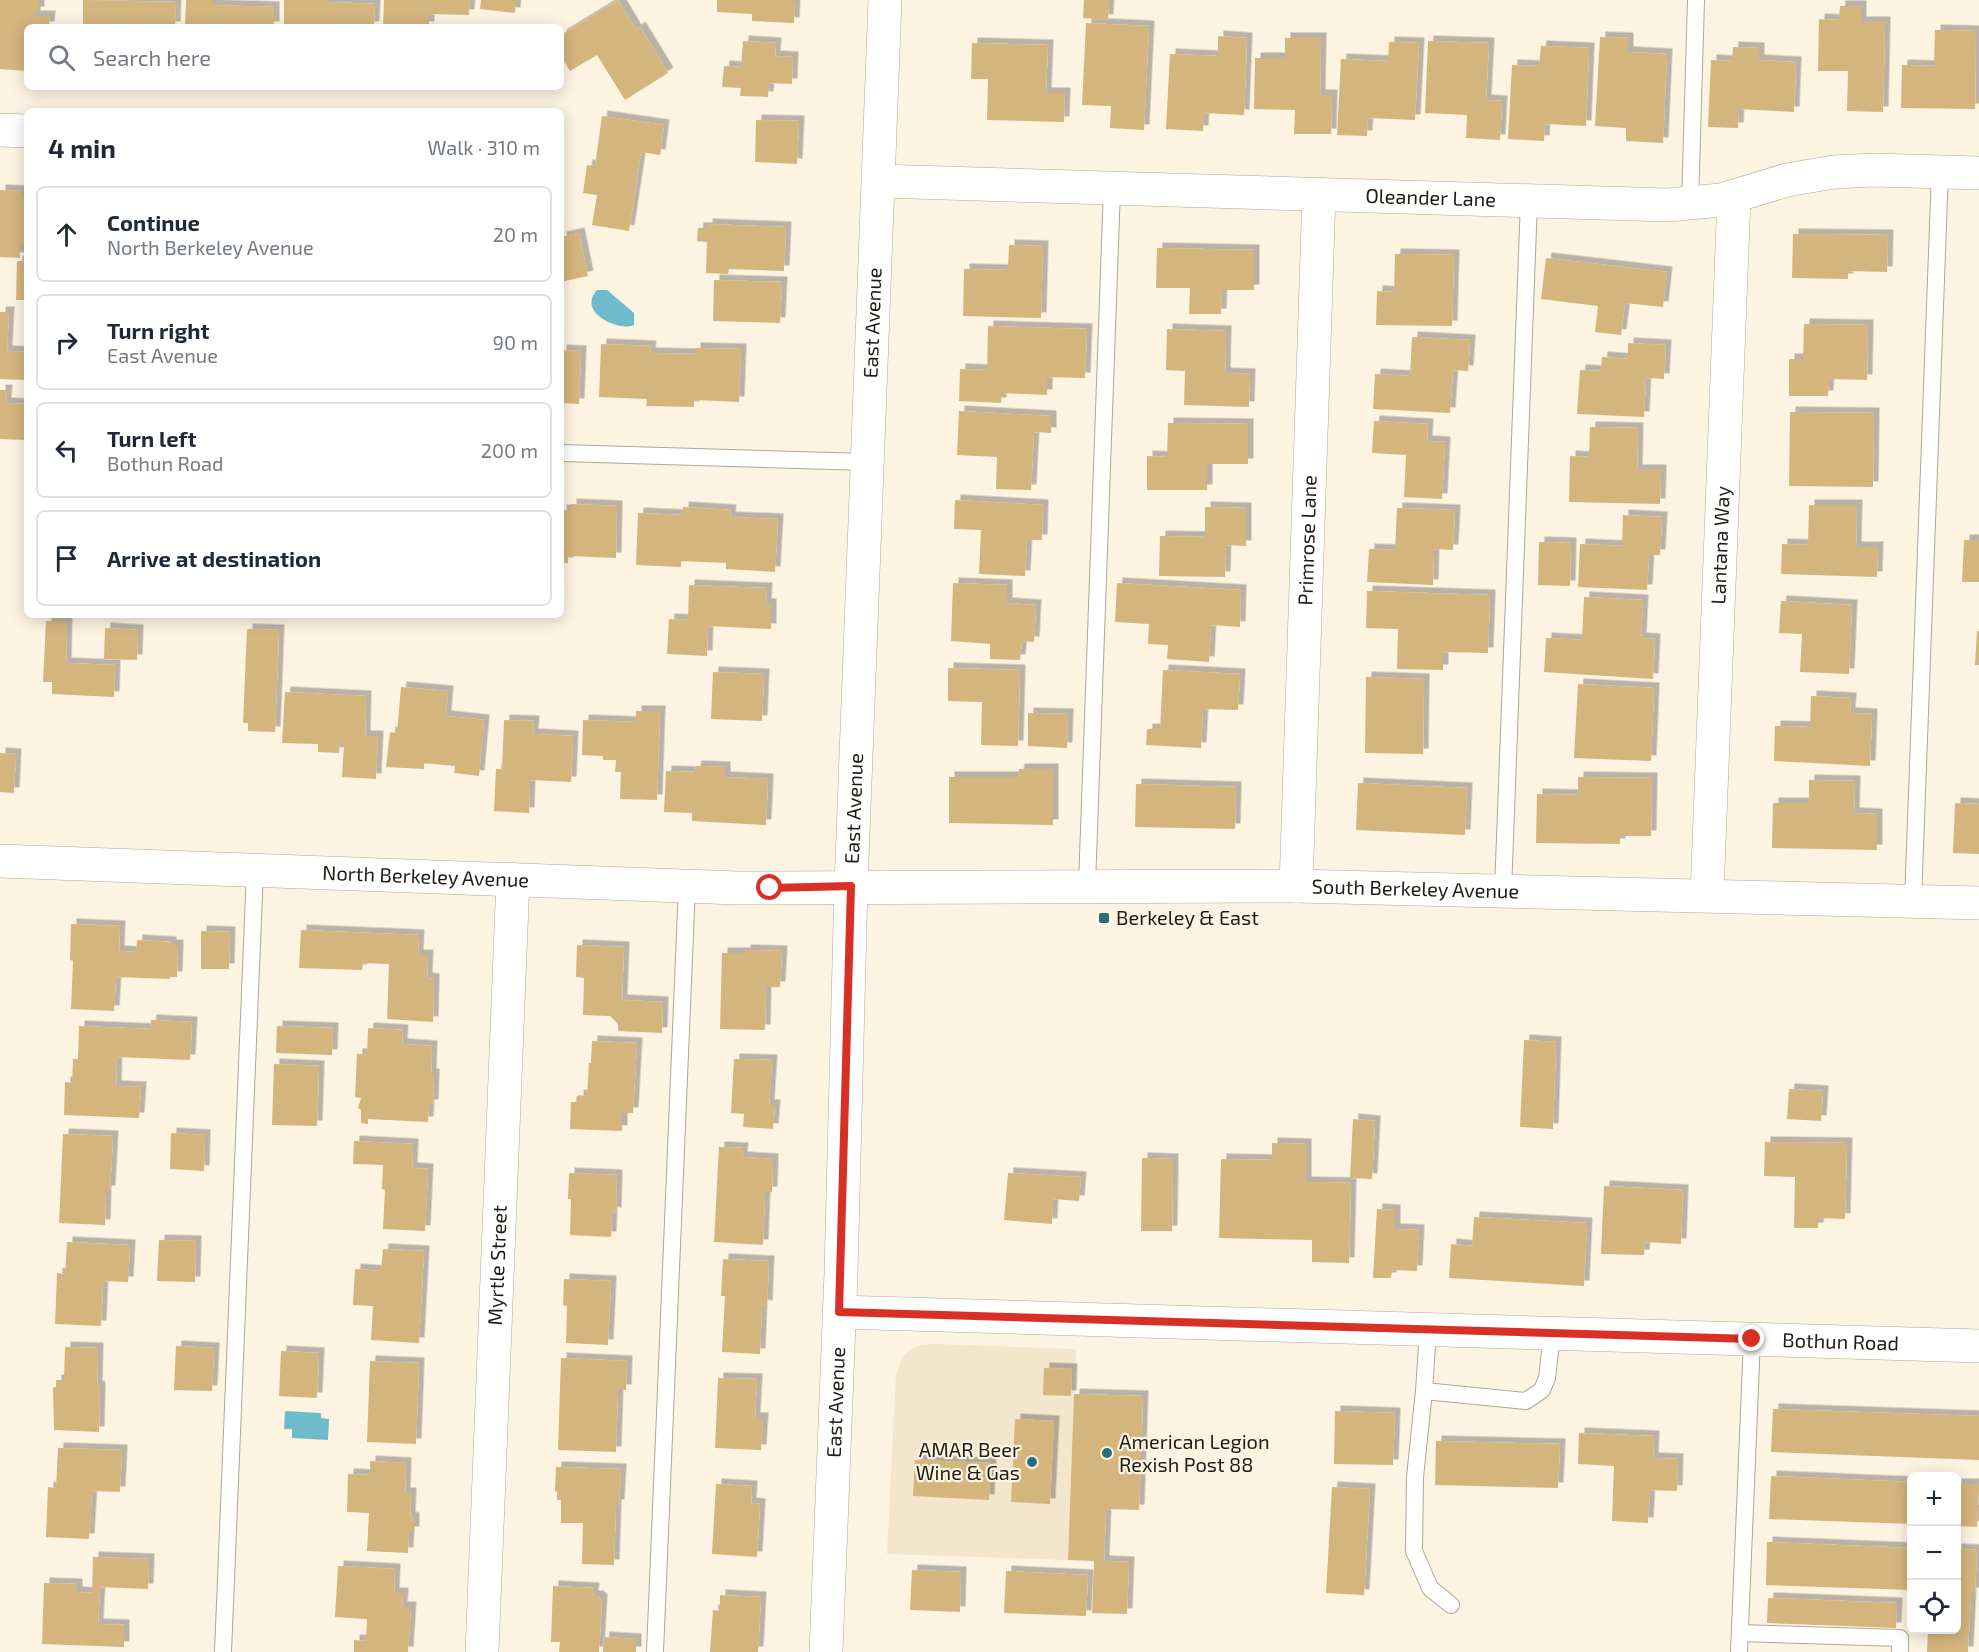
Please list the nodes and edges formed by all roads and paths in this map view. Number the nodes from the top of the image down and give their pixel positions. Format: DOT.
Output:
graph roads {
  1 [pos="885,0"];
  2 [pos="1696,0"];
  3 [pos="0,130"];
  4 [pos="24,131"];
  5 [pos="1940,171"];
  6 [pos="1979,172"];
  7 [pos="879,181"];
  8 [pos="1112,188"];
  9 [pos="1319,194"];
  10 [pos="1734,197"];
  11 [pos="1529,201"];
  12 [pos="1690,204"];
  13 [pos="564,453"];
  14 [pos="867,462"];
  15 [pos="0,861"];
  16 [pos="255,870"];
  17 [pos="513,879"];
  18 [pos="1087,885"];
  19 [pos="687,886"];
  20 [pos="851,886"];
  21 [pos="1296,886"];
  22 [pos="1503,891"];
  23 [pos="1707,895"];
  24 [pos="1913,902"];
  25 [pos="1979,903"];
  26 [pos="839,1312"];
  27 [pos="1428,1330"];
  28 [pos="1552,1334"];
  29 [pos="1752,1339"];
  30 [pos="1979,1346"];
  31 [pos="1424,1391"];
  32 [pos="1451,1605"];
  33 [pos="1740,1633"];
  34 [pos="223,1652"];
  35 [pos="482,1652"];
  36 [pos="656,1652"];
  37 [pos="825,1652"];
  38 [pos="1739,1652"];
  39 [pos="1900,1652"];
  1 -- 7 [label="street, East Avenue"];
  2 -- 12 [label="lane"];
  3 -- 4 [label="street"];
  5 -- 6 [label="street, Oleander Lane"];
  5 -- 10 [label="street, Oleander Lane"];
  5 -- 24 [label="lane"];
  7 -- 8 [label="street, Oleander Lane"];
  7 -- 14 [label="street, East Avenue"];
  8 -- 9 [label="street, Oleander Lane"];
  8 -- 18 [label="lane"];
  9 -- 11 [label="street, Oleander Lane"];
  9 -- 21 [label="street, Primrose Lane"];
  10 -- 12 [label="street, Oleander Lane"];
  10 -- 23 [label="street, Lantana Way"];
  11 -- 12 [label="street, Oleander Lane"];
  11 -- 22 [label="lane"];
  13 -- 14 [label="lane"];
  14 -- 20 [label="street, East Avenue"];
  15 -- 16 [label="street, North Berkeley Avenue"];
  16 -- 17 [label="street, North Berkeley Avenue"];
  16 -- 34 [label="lane"];
  17 -- 19 [label="street, North Berkeley Avenue"];
  17 -- 35 [label="street, Myrtle Street"];
  18 -- 20 [label="street, South Berkeley Avenue"];
  18 -- 21 [label="street, South Berkeley Avenue"];
  19 -- 20 [label="street, North Berkeley Avenue"];
  19 -- 36 [label="lane"];
  20 -- 26 [label="street, East Avenue"];
  21 -- 22 [label="street, South Berkeley Avenue"];
  22 -- 23 [label="street, South Berkeley Avenue"];
  23 -- 24 [label="street, South Berkeley Avenue"];
  24 -- 25 [label="street, South Berkeley Avenue"];
  26 -- 27 [label="street, Bothun Road"];
  26 -- 37 [label="street, East Avenue"];
  27 -- 28 [label="street, Bothun Road"];
  27 -- 31 [label="lane"];
  28 -- 29 [label="street, Bothun Road"];
  28 -- 31 [label="lane"];
  29 -- 30 [label="street, Bothun Road"];
  29 -- 33 [label="lane"];
  31 -- 32 [label="lane"];
  33 -- 38 [label="lane"];
  33 -- 39 [label="lane"];
}
